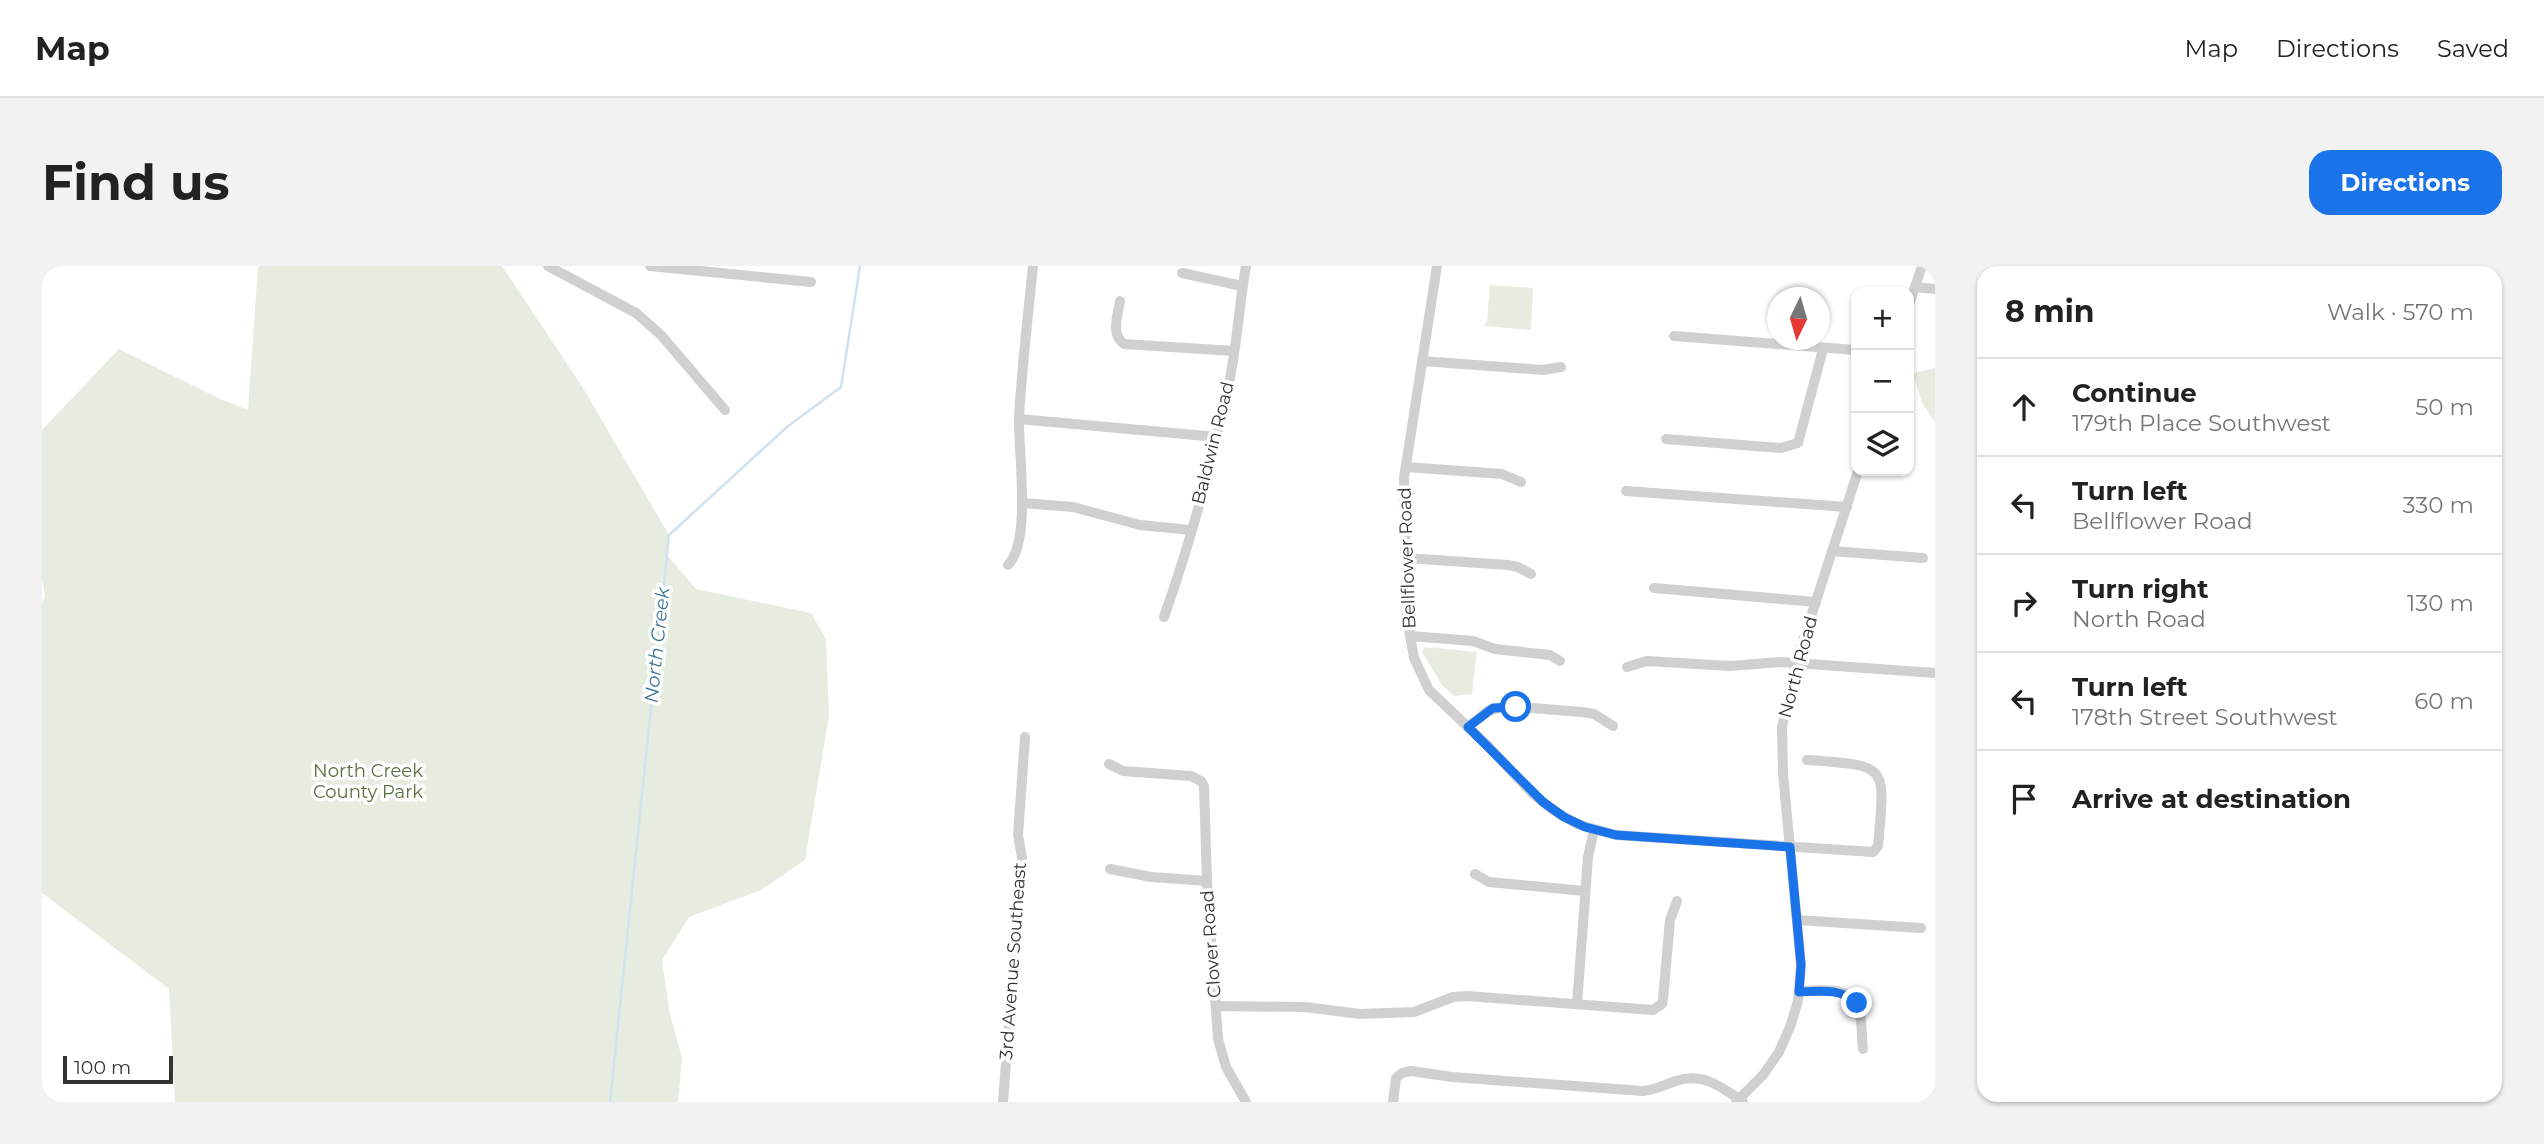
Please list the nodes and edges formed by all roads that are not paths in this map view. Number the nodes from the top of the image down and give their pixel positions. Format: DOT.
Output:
graph roads {
  1 [pos="548,266"];
  2 [pos="650,266"];
  3 [pos="1033,266"];
  4 [pos="1247,266"];
  5 [pos="1437,266"];
  6 [pos="1922,266"];
  7 [pos="682,268"];
  8 [pos="1182,273"];
  9 [pos="811,282"];
  10 [pos="1242,286"];
  11 [pos="1915,287"];
  12 [pos="1935,289"];
  13 [pos="1914,290"];
  14 [pos="1120,301"];
  15 [pos="1674,336"];
  16 [pos="1767,344"];
  17 [pos="1830,349"];
  18 [pos="1823,350"];
  19 [pos="1851,350"];
  20 [pos="1234,351"];
  21 [pos="1422,361"];
  22 [pos="1561,367"];
  23 [pos="725,410"];
  24 [pos="1019,419"];
  25 [pos="1217,437"];
  26 [pos="1666,439"];
  27 [pos="1406,467"];
  28 [pos="1856,476"];
  29 [pos="1521,482"];
  30 [pos="1626,491"];
  31 [pos="1022,503"];
  32 [pos="1847,507"];
  33 [pos="1191,530"];
  34 [pos="1832,551"];
  35 [pos="1406,558"];
  36 [pos="1923,558"];
  37 [pos="1008,565"];
  38 [pos="1531,573"];
  39 [pos="1654,588"];
  40 [pos="1816,602"];
  41 [pos="1164,617"];
  42 [pos="1409,636"];
  43 [pos="1560,661"];
  44 [pos="1796,663"];
  45 [pos="1627,667"];
  46 [pos="1935,673"];
  47 [pos="1613,726"];
  48 [pos="1468,727"];
  49 [pos="1024,737"];
  50 [pos="1807,760"];
  51 [pos="1109,764"];
  52 [pos="1594,830"];
  53 [pos="1790,847"];
  54 [pos="1110,869"];
  55 [pos="1475,874"];
  56 [pos="1207,881"];
  57 [pos="1585,891"];
  58 [pos="1677,901"];
  59 [pos="1797,920"];
  60 [pos="1922,929"];
  61 [pos="1799,992"];
  62 [pos="1577,1004"];
  63 [pos="1216,1006"];
  64 [pos="1863,1049"];
  65 [pos="1740,1101"];
  66 [pos="1003,1102"];
  67 [pos="1246,1102"];
  68 [pos="1393,1102"];
  1 -- 23 [label="street"];
  2 -- 7 [label="street"];
  3 -- 24 [label="street"];
  4 -- 10 [label="street, Baldwin Road"];
  5 -- 21 [label="street, Bellflower Road"];
  6 -- 11 [label="street"];
  7 -- 9 [label="street"];
  8 -- 10 [label="street"];
  10 -- 20 [label="street, Baldwin Road"];
  11 -- 12 [label="street"];
  11 -- 13 [label="street"];
  14 -- 20 [label="street"];
  15 -- 16 [label="street"];
  17 -- 19 [label="street"];
  18 -- 26 [label="street"];
  20 -- 25 [label="street, Baldwin Road"];
  21 -- 22 [label="street"];
  21 -- 27 [label="street, Bellflower Road"];
  24 -- 25 [label="street"];
  24 -- 31 [label="street"];
  25 -- 33 [label="street, Baldwin Road"];
  27 -- 29 [label="street"];
  27 -- 35 [label="street, Bellflower Road"];
  28 -- 32 [label="street, North Road"];
  30 -- 32 [label="street"];
  31 -- 33 [label="street"];
  31 -- 37 [label="street"];
  32 -- 34 [label="street, North Road"];
  33 -- 41 [label="street, Baldwin Road"];
  34 -- 36 [label="street"];
  34 -- 40 [label="street, North Road"];
  35 -- 38 [label="street"];
  35 -- 42 [label="street, Bellflower Road"];
  39 -- 40 [label="street"];
  40 -- 44 [label="street, North Road"];
  42 -- 43 [label="street"];
  42 -- 48 [label="street, Bellflower Road"];
  44 -- 45 [label="street"];
  44 -- 46 [label="street"];
  44 -- 53 [label="street, North Road"];
  47 -- 48 [label="street"];
  48 -- 52 [label="street, Bellflower Road"];
  49 -- 66 [label="street, 3rd Avenue Southeast"];
  50 -- 53 [label="street, Bellflower Road"];
  51 -- 56 [label="street, Clover Road"];
  52 -- 53 [label="street, Bellflower Road"];
  52 -- 57 [label="street"];
  53 -- 59 [label="street, North Road"];
  54 -- 56 [label="street"];
  55 -- 57 [label="street"];
  56 -- 63 [label="street, Clover Road"];
  57 -- 62 [label="street"];
  58 -- 62 [label="street"];
  59 -- 60 [label="street"];
  59 -- 61 [label="street, North Road"];
  61 -- 64 [label="street"];
  61 -- 65 [label="street, North Road"];
  62 -- 63 [label="street"];
  63 -- 67 [label="street, Clover Road"];
  65 -- 68 [label="street"];
}
